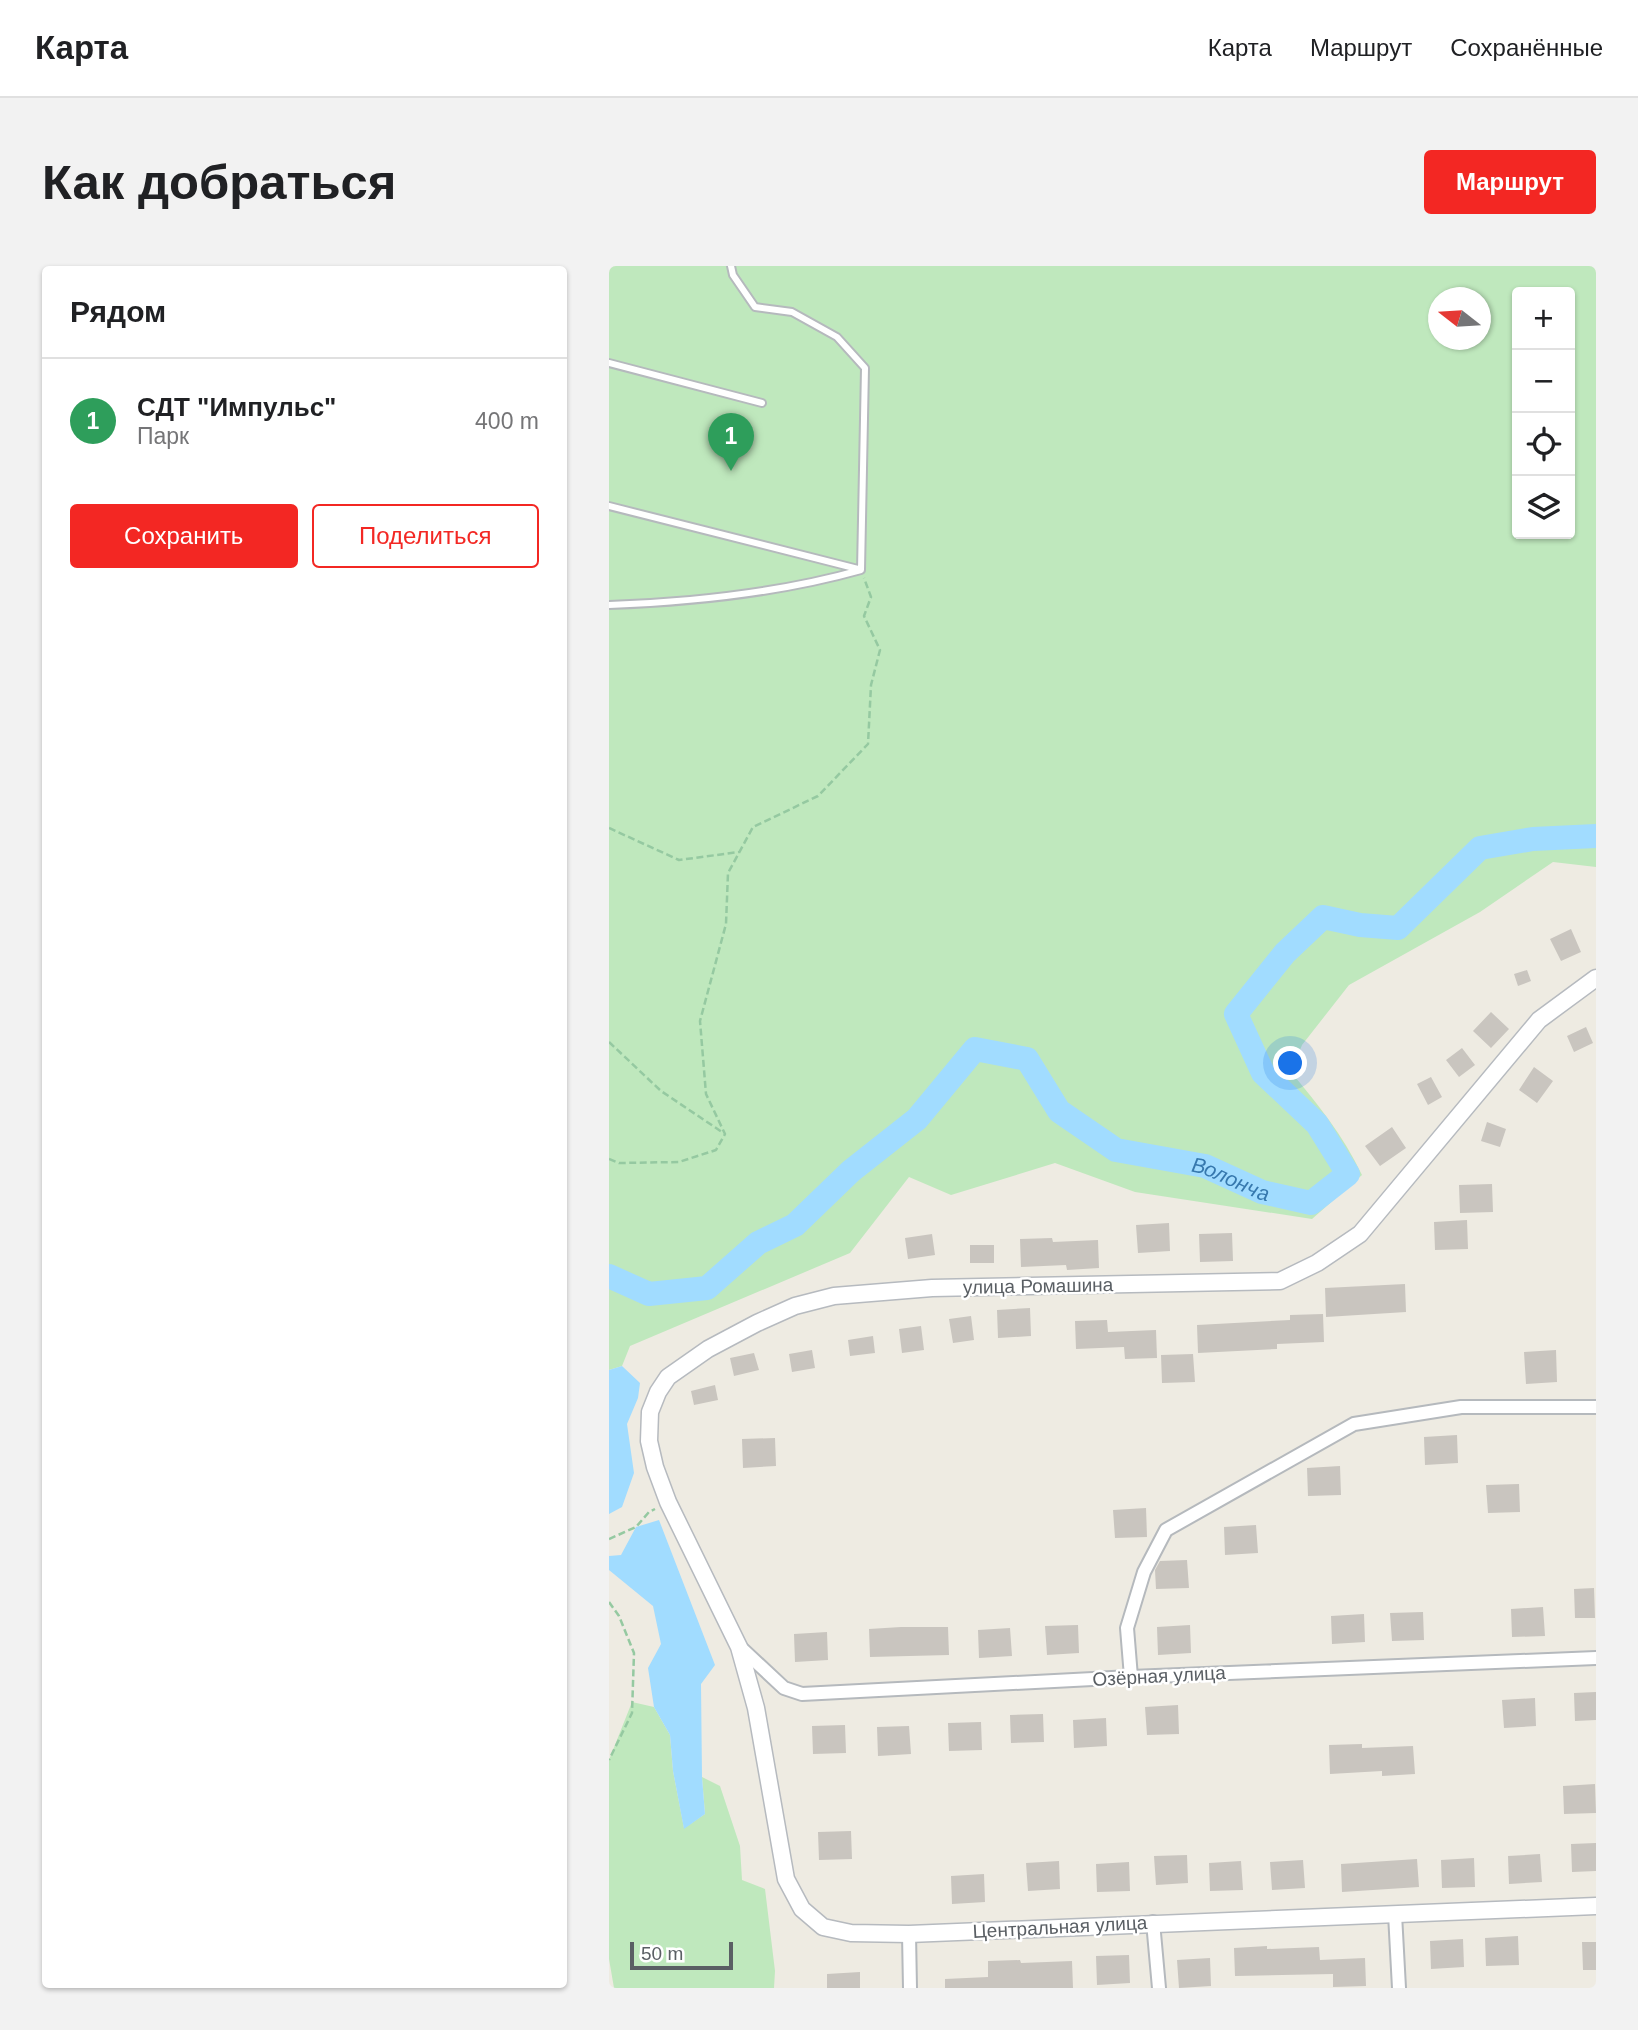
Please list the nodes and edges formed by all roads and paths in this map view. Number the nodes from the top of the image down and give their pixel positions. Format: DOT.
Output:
graph roads {
  1 [pos="731,266"];
  2 [pos="609,363"];
  3 [pos="762,403"];
  4 [pos="609,506"];
  5 [pos="861,570"];
  6 [pos="609,606"];
  7 [pos="609,828"];
  8 [pos="739,852"];
  9 [pos="1596,978"];
  10 [pos="609,1042"];
  11 [pos="725,1134"];
  12 [pos="609,1159"];
  13 [pos="1596,1407"];
  14 [pos="668,1502"];
  15 [pos="609,1539"];
  16 [pos="609,1602"];
  17 [pos="739,1647"];
  18 [pos="1596,1658"];
  19 [pos="1131,1677"];
  20 [pos="609,1759"];
  21 [pos="1596,1906"];
  22 [pos="1395,1914"];
  23 [pos="1153,1922"];
  24 [pos="909,1934"];
  25 [pos="910,1988"];
  26 [pos="1159,1988"];
  27 [pos="1399,1988"];
  1 -- 5 [label="lane"];
  2 -- 3 [label="lane"];
  4 -- 5 [label="lane"];
  5 -- 6 [label="lane"];
  5 -- 8 [label="path"];
  7 -- 8 [label="path"];
  8 -- 11 [label="path"];
  9 -- 14 [label="street, улица Ромашина"];
  10 -- 11 [label="path"];
  11 -- 12 [label="path"];
  13 -- 19 [label="street"];
  14 -- 15 [label="path"];
  14 -- 17 [label="street, улица Ромашина"];
  16 -- 20 [label="path"];
  17 -- 19 [label="street, Озёрная улица"];
  17 -- 24 [label="street, Центральная улица"];
  18 -- 19 [label="street, Озёрная улица"];
  21 -- 22 [label="street, Центральная улица"];
  22 -- 23 [label="street, Центральная улица"];
  22 -- 27 [label="street"];
  23 -- 24 [label="street, Центральная улица"];
  23 -- 26 [label="street"];
  24 -- 25 [label="street"];
}
